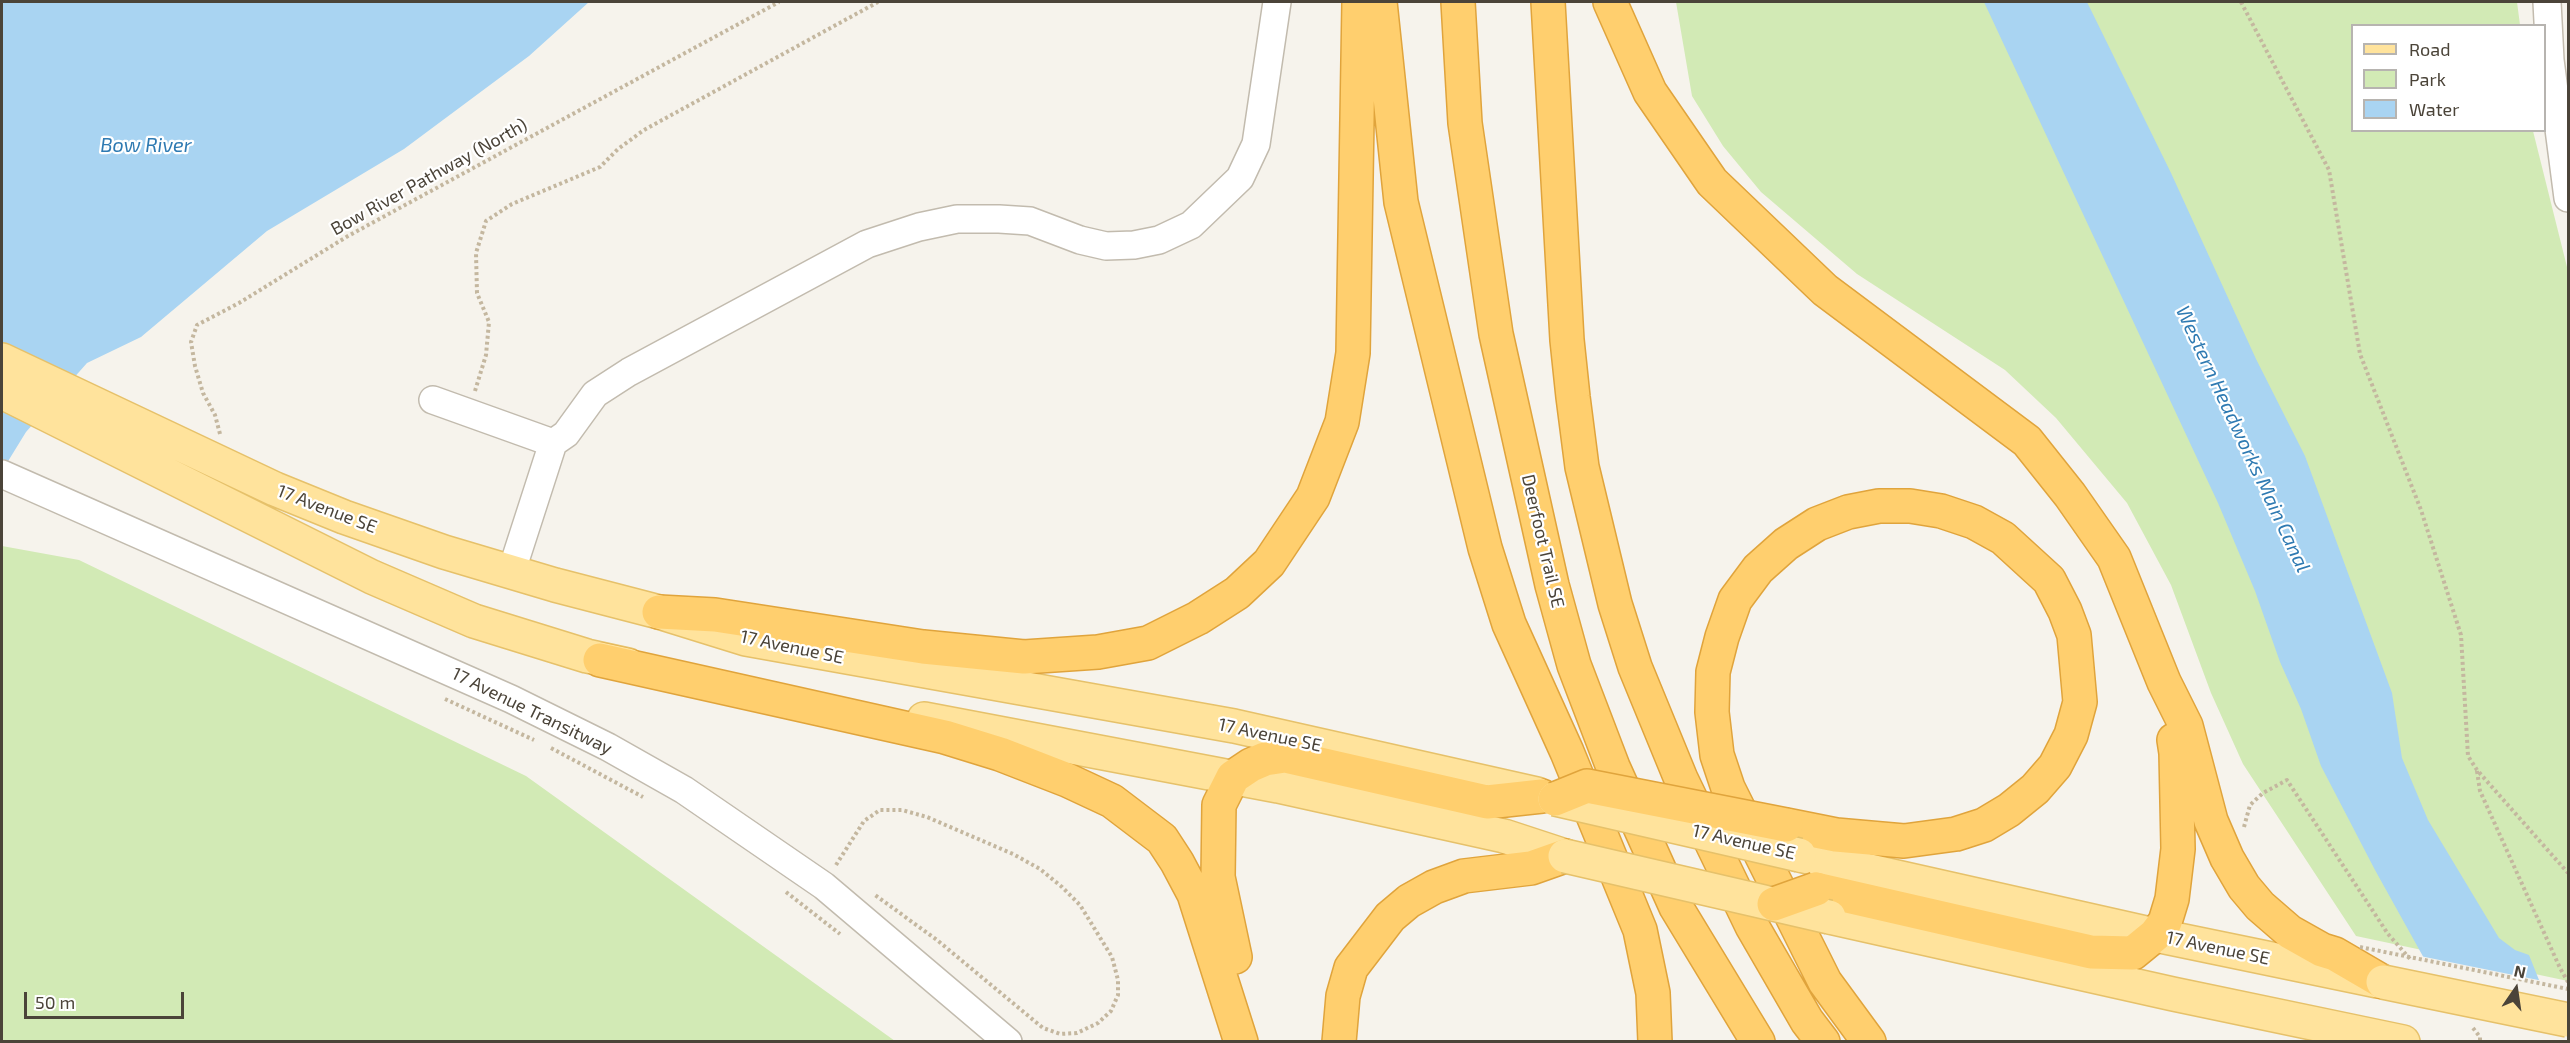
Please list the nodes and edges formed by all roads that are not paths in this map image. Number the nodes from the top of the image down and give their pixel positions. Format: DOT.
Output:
graph roads {
  1 [pos="1277,2"];
  2 [pos="1359,2"];
  3 [pos="1380,2"];
  4 [pos="1458,2"];
  5 [pos="1548,2"];
  6 [pos="1610,2"];
  7 [pos="2547,2"];
  8 [pos="2568,198"];
  9 [pos="2,360"];
  10 [pos="2,392"];
  11 [pos="433,400"];
  12 [pos="79,413"];
  13 [pos="554,443"];
  14 [pos="2,474"];
  15 [pos="512,573"];
  16 [pos="659,612"];
  17 [pos="600,660"];
  18 [pos="2164,682"];
  19 [pos="1233,777"];
  20 [pos="1549,797"];
  21 [pos="1565,856"];
  22 [pos="1823,903"];
  23 [pos="1774,904"];
  24 [pos="2155,935"];
  25 [pos="2384,982"];
  26 [pos="2568,1020"];
  27 [pos="1008,1041"];
  28 [pos="1241,1041"];
  29 [pos="1257,1041"];
  30 [pos="1339,1041"];
  31 [pos="1655,1041"];
  32 [pos="1758,1041"];
  33 [pos="1822,1041"];
  34 [pos="1869,1041"];
  35 [pos="2403,1041"];
  1 -- 13 [label="street"];
  2 -- 16 [label="highway"];
  3 -- 31 [label="highway"];
  4 -- 32 [label="highway, Deerfoot Trail SE"];
  5 -- 33 [label="highway"];
  6 -- 18 [label="highway"];
  7 -- 8 [label="street"];
  9 -- 12 [label="main road, 17 Avenue SE"];
  10 -- 12 [label="main road, 17 Avenue SE"];
  11 -- 13 [label="street"];
  12 -- 15 [label="main road, 17 Avenue SE"];
  12 -- 17 [label="main road, 17 Avenue SE"];
  13 -- 15 [label="street"];
  14 -- 27 [label="street, 17 Avenue Transitway"];
  15 -- 16 [label="main road, 17 Avenue SE"];
  16 -- 20 [label="main road, 17 Avenue SE"];
  17 -- 19 [label="main road, 17 Avenue SE"];
  17 -- 28 [label="highway"];
  18 -- 24 [label="highway"];
  18 -- 25 [label="highway"];
  19 -- 20 [label="highway"];
  19 -- 21 [label="main road, 17 Avenue SE"];
  19 -- 29 [label="highway"];
  20 -- 24 [label="main road, 17 Avenue SE, bridge"];
  20 -- 34 [label="highway, bridge"];
  21 -- 23 [label="main road, 17 Avenue SE, bridge"];
  21 -- 30 [label="highway"];
  22 -- 23 [label="highway, bridge"];
  22 -- 24 [label="highway"];
  22 -- 35 [label="main road"];
  24 -- 25 [label="main road, 17 Avenue SE"];
  25 -- 26 [label="main road, 17 Avenue SE, bridge"];
}
